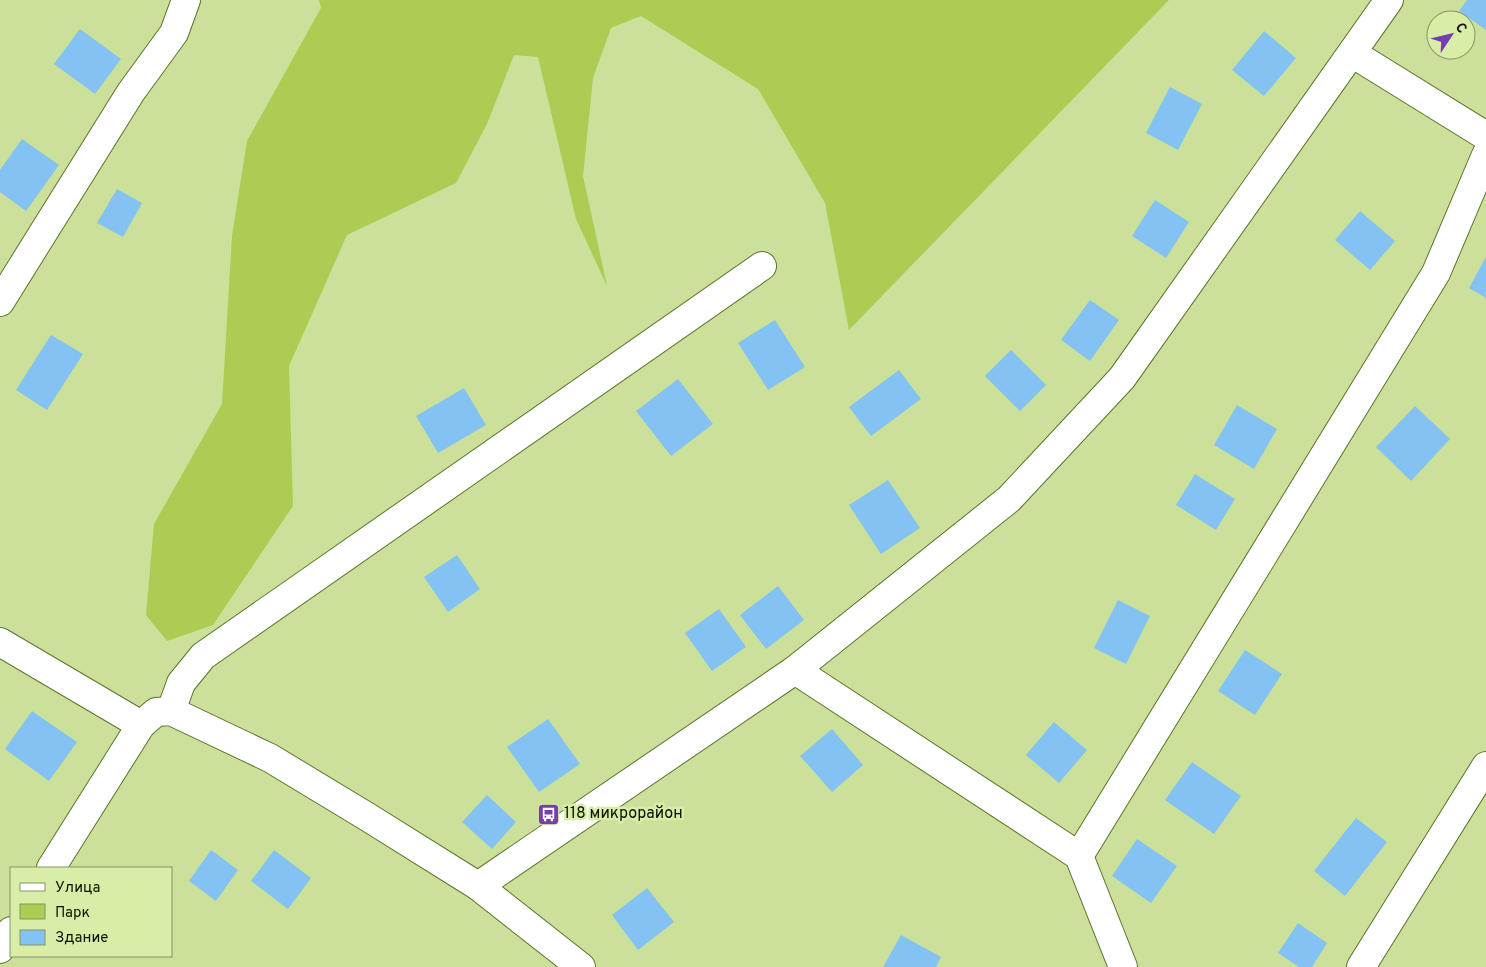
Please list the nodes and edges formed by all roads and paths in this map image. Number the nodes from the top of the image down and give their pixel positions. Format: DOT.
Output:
graph roads {
  1 [pos="186,0"];
  2 [pos="1389,0"];
  3 [pos="1352,53"];
  4 [pos="1486,136"];
  5 [pos="1486,155"];
  6 [pos="762,266"];
  7 [pos="0,302"];
  8 [pos="0,642"];
  9 [pos="795,670"];
  10 [pos="170,711"];
  11 [pos="140,724"];
  12 [pos="1486,766"];
  13 [pos="1079,856"];
  14 [pos="51,867"];
  15 [pos="478,886"];
  16 [pos="10,933"];
  17 [pos="0,949"];
  18 [pos="581,967"];
  19 [pos="1123,967"];
  20 [pos="1361,967"];
  1 -- 7 [label="street"];
  2 -- 3 [label="street"];
  3 -- 4 [label="street"];
  3 -- 9 [label="street"];
  5 -- 13 [label="street"];
  6 -- 10 [label="street"];
  8 -- 11 [label="street"];
  9 -- 13 [label="street"];
  9 -- 15 [label="street"];
  10 -- 11 [label="street"];
  10 -- 15 [label="street"];
  11 -- 14 [label="street"];
  12 -- 20 [label="street"];
  13 -- 19 [label="street"];
  15 -- 18 [label="street"];
  16 -- 17 [label="street"];
}
